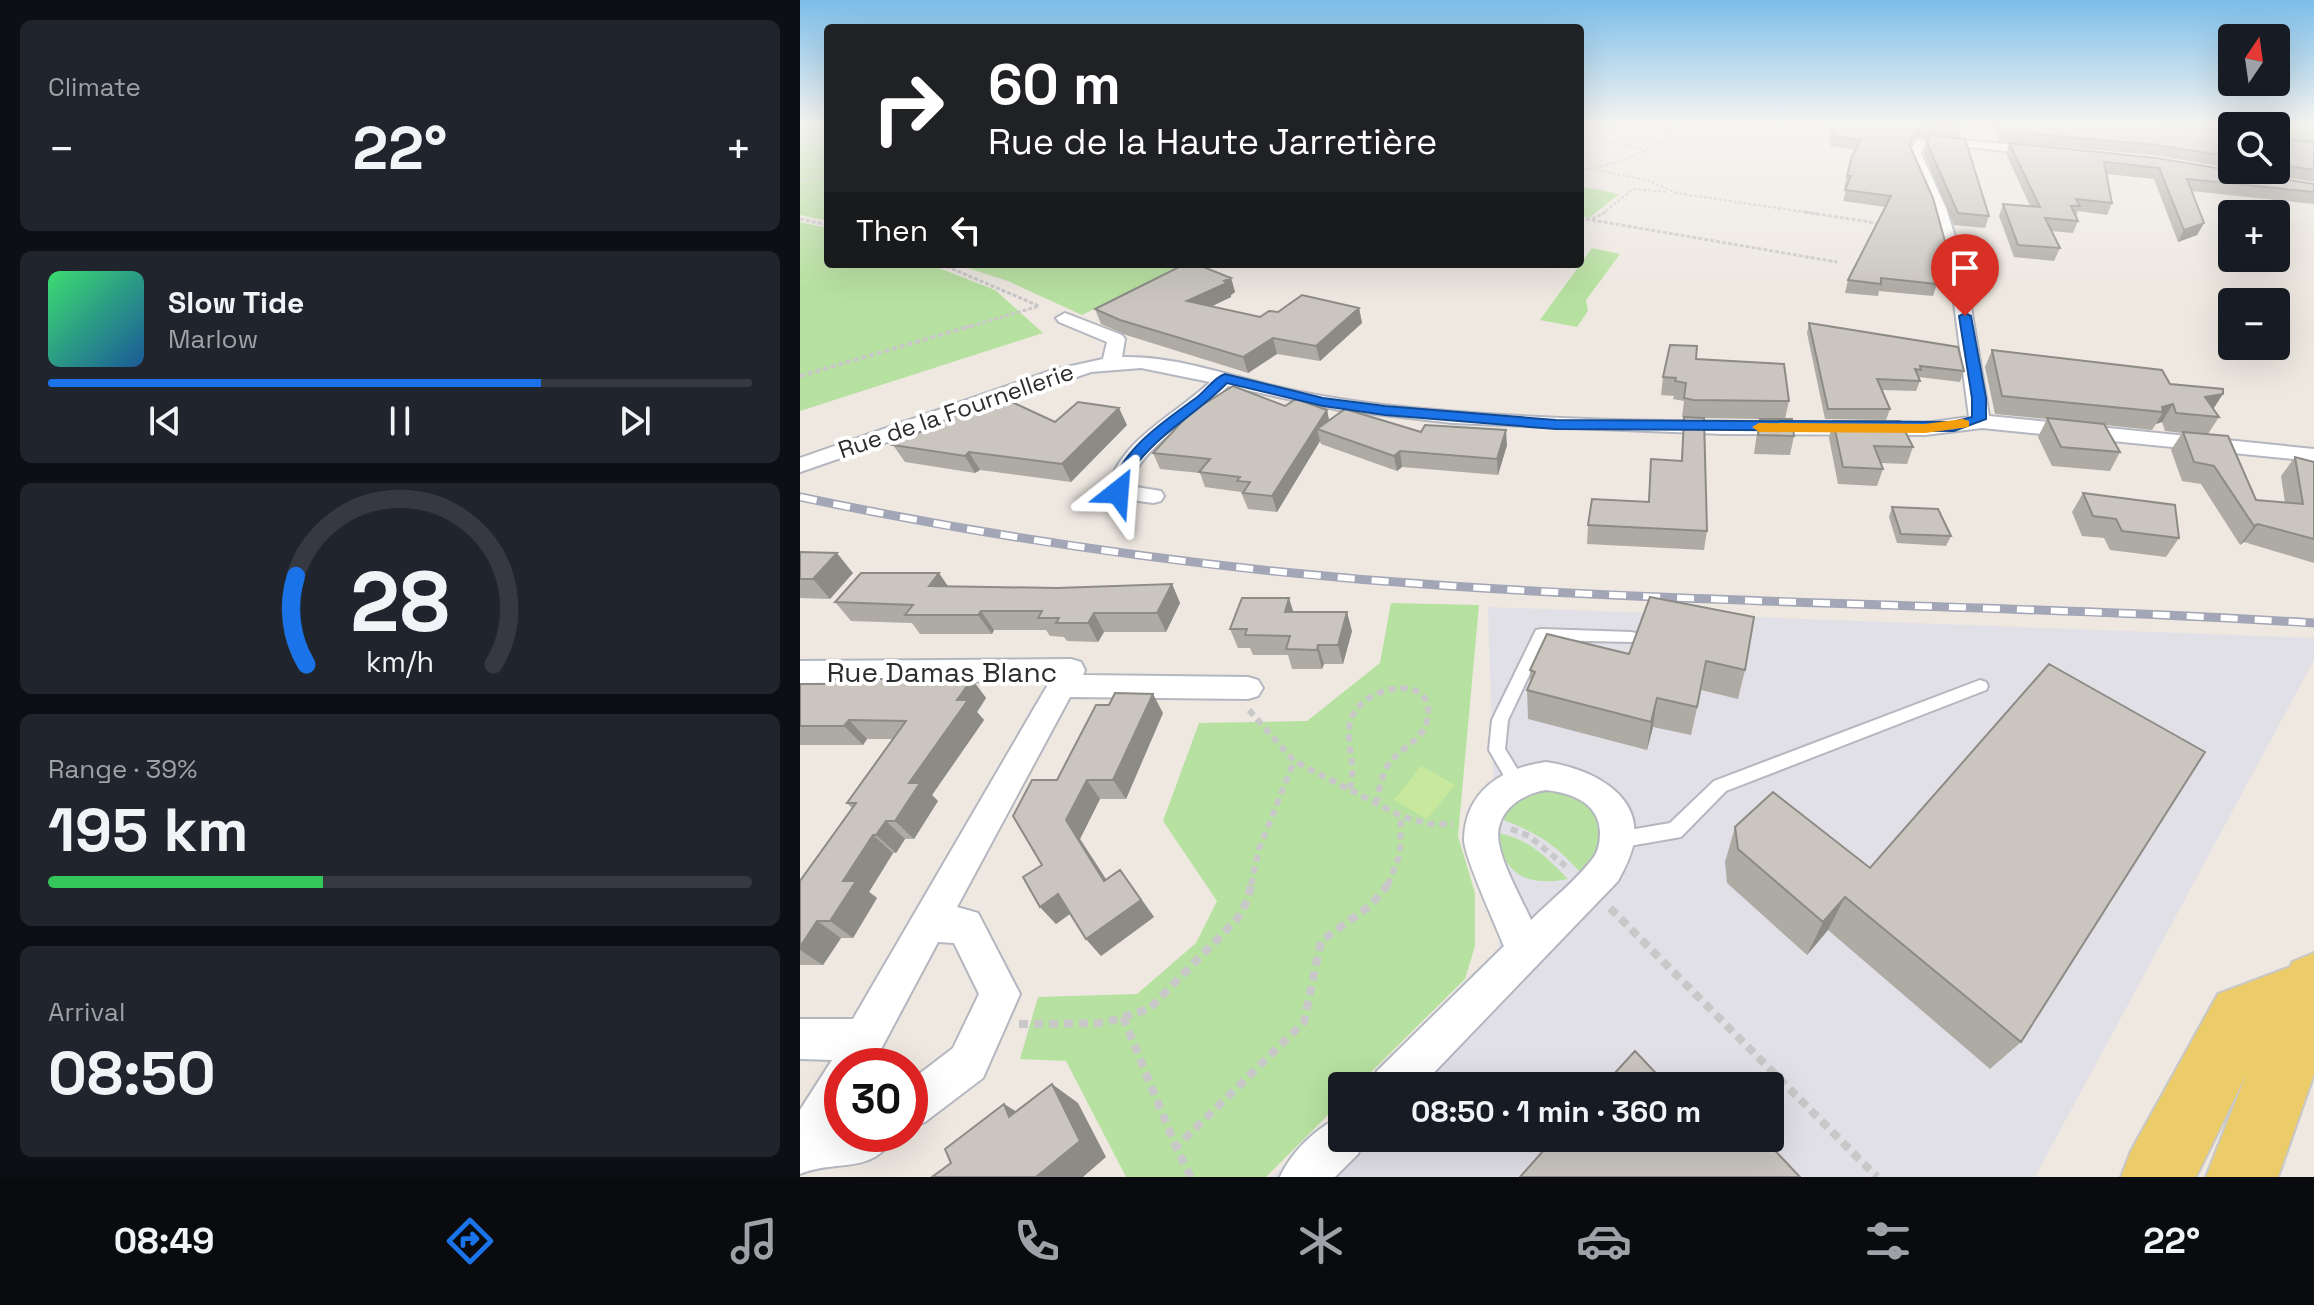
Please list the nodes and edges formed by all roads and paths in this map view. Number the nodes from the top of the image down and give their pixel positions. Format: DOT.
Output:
graph roads {
  1 [pos="1637,179"];
  2 [pos="1639,179"];
  3 [pos="1925,179"];
  4 [pos="1633,189"];
  5 [pos="1676,193"];
  6 [pos="800,219"];
  7 [pos="1584,219"];
  8 [pos="1589,220"];
  9 [pos="824,224"];
  10 [pos="1946,231"];
  11 [pos="1837,262"];
  12 [pos="950,268"];
  13 [pos="1065,318"];
  14 [pos="1112,362"];
  15 [pos="800,376"];
  16 [pos="1225,378"];
  17 [pos="1979,419"];
  18 [pos="2314,455"];
  19 [pos="800,465"];
  20 [pos="1153,496"];
  21 [pos="1631,637"];
  22 [pos="800,672"];
  23 [pos="1062,686"];
  24 [pos="1980,686"];
  25 [pos="1248,688"];
  26 [pos="1294,761"];
  27 [pos="1517,783"];
  28 [pos="1350,789"];
  29 [pos="1376,803"];
  30 [pos="1401,816"];
  31 [pos="1484,824"];
  32 [pos="1618,840"];
  33 [pos="1590,887"];
  34 [pos="928,923"];
  35 [pos="1524,949"];
  36 [pos="2313,987"];
  37 [pos="1123,1017"];
  38 [pos="986,1025"];
  39 [pos="800,1039"];
  40 [pos="837,1048"];
  41 [pos="861,1048"];
  42 [pos="1405,1072"];
  43 [pos="928,1093"];
  44 [pos="824,1111"];
  45 [pos="1176,1147"];
  46 [pos="801,1150"];
  47 [pos="824,1150"];
  48 [pos="1328,1152"];
  49 [pos="1191,1177"];
  50 [pos="1303,1177"];
  51 [pos="1877,1177"];
  52 [pos="2157,1177"];
  53 [pos="2242,1177"];
  1 -- 4 [label="path"];
  2 -- 5 [label="path"];
  3 -- 10 [label="street"];
  4 -- 5 [label="path"];
  4 -- 8 [label="path"];
  5 -- 10 [label="path"];
  6 -- 9 [label="path"];
  7 -- 8 [label="path"];
  8 -- 11 [label="path"];
  10 -- 17 [label="street"];
  12 -- 15 [label="path"];
  13 -- 14 [label="street"];
  14 -- 16 [label="street, Rue de la Fournellerie"];
  14 -- 19 [label="street, Rue de la Fournellerie"];
  16 -- 17 [label="street, Rue de la Fournellerie"];
  16 -- 20 [label="street"];
  17 -- 18 [label="street"];
  21 -- 27 [label="lane"];
  22 -- 23 [label="street, Rue Damas Blanc"];
  23 -- 25 [label="street, Rue Damas Blanc"];
  23 -- 34 [label="street, Rue Damas Blanc"];
  24 -- 32 [label="lane"];
  25 -- 26 [label="path"];
  26 -- 28 [label="path"];
  26 -- 37 [label="path"];
  27 -- 31 [label="street"];
  27 -- 32 [label="street"];
  28 -- 29 [label="path"];
  28 -- 29 [label="path"];
  29 -- 30 [label="path"];
  30 -- 31 [label="path"];
  30 -- 45 [label="path"];
  31 -- 33 [label="path"];
  31 -- 35 [label="street"];
  32 -- 33 [label="street"];
  33 -- 35 [label="street"];
  33 -- 51 [label="path"];
  34 -- 38 [label="street"];
  34 -- 41 [label="street, Rue Damas Blanc"];
  35 -- 42 [label="street"];
  36 -- 52 [label="main road"];
  36 -- 53 [label="main road"];
  37 -- 38 [label="path"];
  37 -- 45 [label="path"];
  38 -- 43 [label="street"];
  39 -- 40 [label="street"];
  44 -- 46 [label="street"];
  45 -- 49 [label="path"];
  46 -- 47 [label="street"];
  48 -- 50 [label="street"];
}
